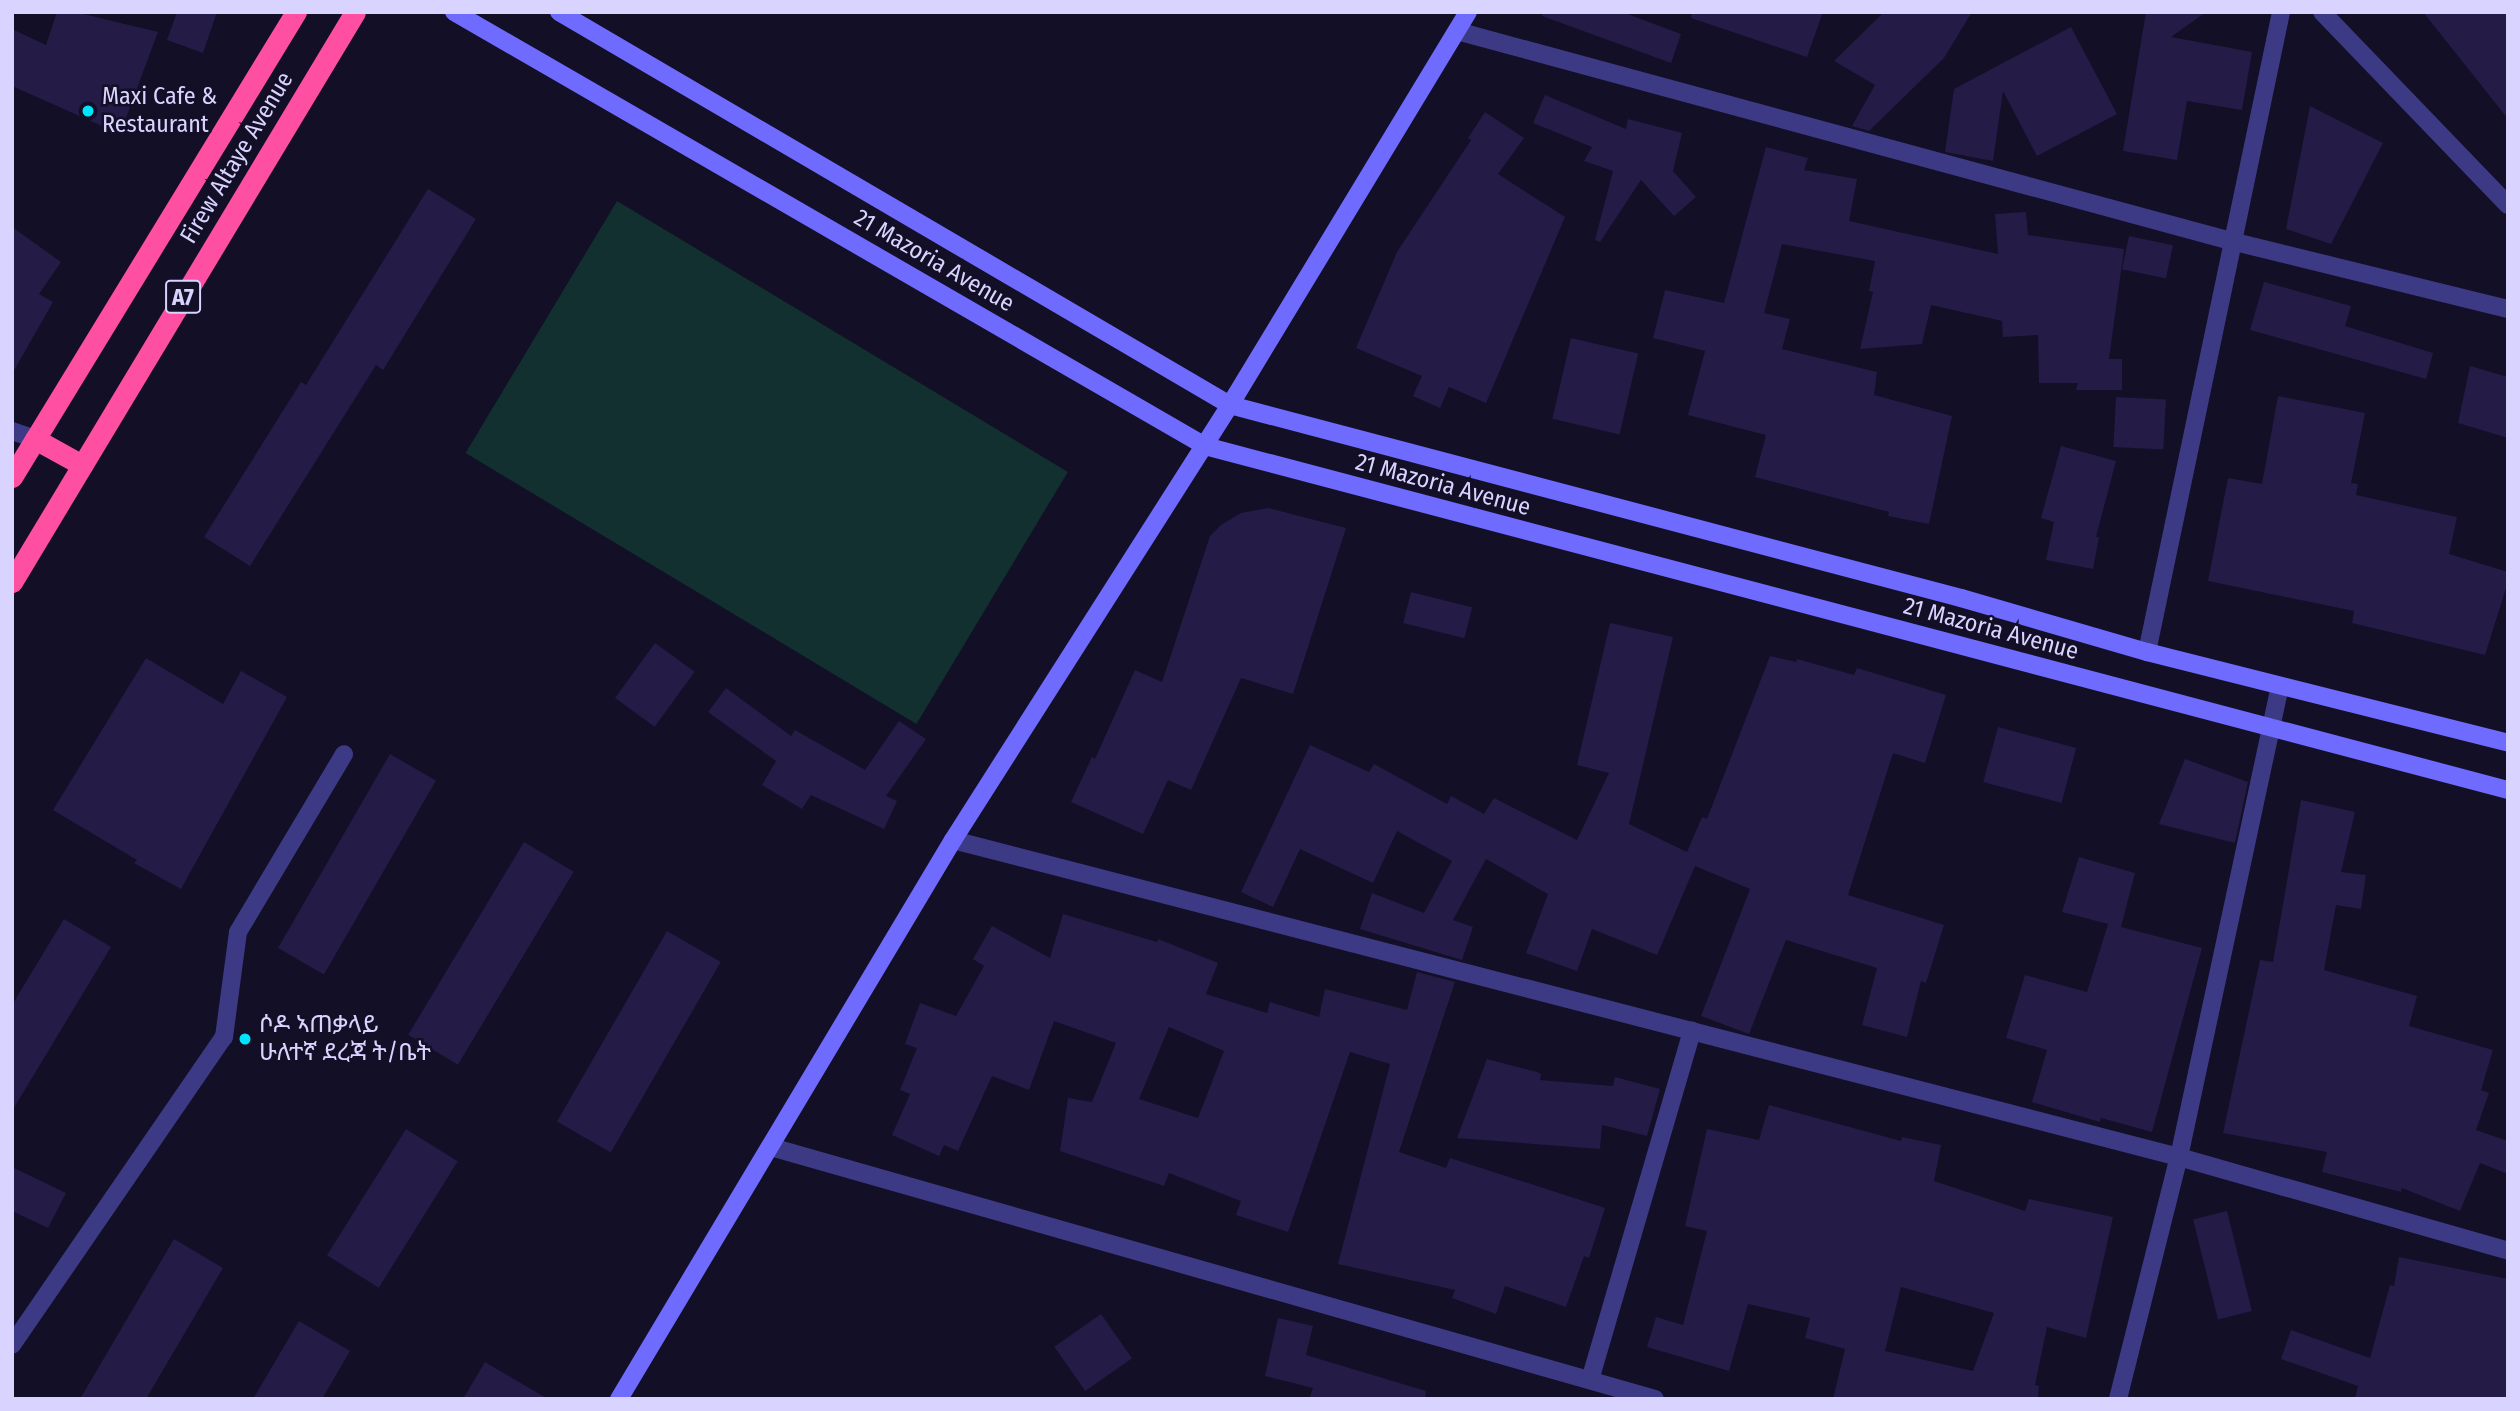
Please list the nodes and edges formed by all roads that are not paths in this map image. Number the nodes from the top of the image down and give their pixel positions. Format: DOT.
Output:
graph roads {
  1 [pos="296,12"];
  2 [pos="355,12"];
  3 [pos="454,12"];
  4 [pos="559,12"];
  5 [pos="1468,12"];
  6 [pos="2281,12"];
  7 [pos="2322,12"];
  8 [pos="1457,30"];
  9 [pos="2508,205"];
  10 [pos="2231,241"];
  11 [pos="2508,309"];
  12 [pos="1230,405"];
  13 [pos="12,431"];
  14 [pos="35,439"];
  15 [pos="1205,446"];
  16 [pos="82,466"];
  17 [pos="12,477"];
  18 [pos="12,582"];
  19 [pos="2147,652"];
  20 [pos="2280,687"];
  21 [pos="2271,728"];
  22 [pos="2508,743"];
  23 [pos="344,754"];
  24 [pos="2508,790"];
  25 [pos="953,840"];
  26 [pos="1692,1031"];
  27 [pos="771,1147"];
  28 [pos="2179,1157"];
  29 [pos="2508,1251"];
  30 [pos="12,1345"];
  31 [pos="1590,1380"];
  32 [pos="619,1399"];
  33 [pos="1655,1399"];
  34 [pos="2118,1399"];
  1 -- 14 [label="highway, Firew Altaye Avenue / A7"];
  2 -- 16 [label="highway, Firew Altaye Avenue / A7"];
  3 -- 15 [label="main road, 21 Mazoria Avenue"];
  4 -- 12 [label="main road, 21 Mazoria Avenue"];
  5 -- 8 [label="main road"];
  6 -- 10 [label="street"];
  7 -- 9 [label="street"];
  8 -- 10 [label="street"];
  8 -- 12 [label="main road"];
  10 -- 11 [label="street"];
  10 -- 19 [label="street"];
  12 -- 15 [label="main road"];
  12 -- 19 [label="main road, 21 Mazoria Avenue"];
  13 -- 14 [label="street"];
  14 -- 16 [label="highway"];
  14 -- 17 [label="highway, Firew Altaye Avenue / A7"];
  15 -- 21 [label="main road, 21 Mazoria Avenue"];
  15 -- 25 [label="main road"];
  16 -- 18 [label="highway, Firew Altaye Avenue / A7"];
  19 -- 20 [label="main road, 21 Mazoria Avenue"];
  20 -- 21 [label="street"];
  20 -- 22 [label="main road, 21 Mazoria Avenue"];
  21 -- 24 [label="main road, 21 Mazoria Avenue"];
  21 -- 28 [label="street"];
  23 -- 30 [label="street"];
  25 -- 26 [label="street"];
  25 -- 27 [label="main road"];
  26 -- 28 [label="street"];
  26 -- 31 [label="street"];
  27 -- 31 [label="street"];
  27 -- 32 [label="main road"];
  28 -- 29 [label="street"];
  28 -- 34 [label="street"];
  31 -- 33 [label="street"];
}
